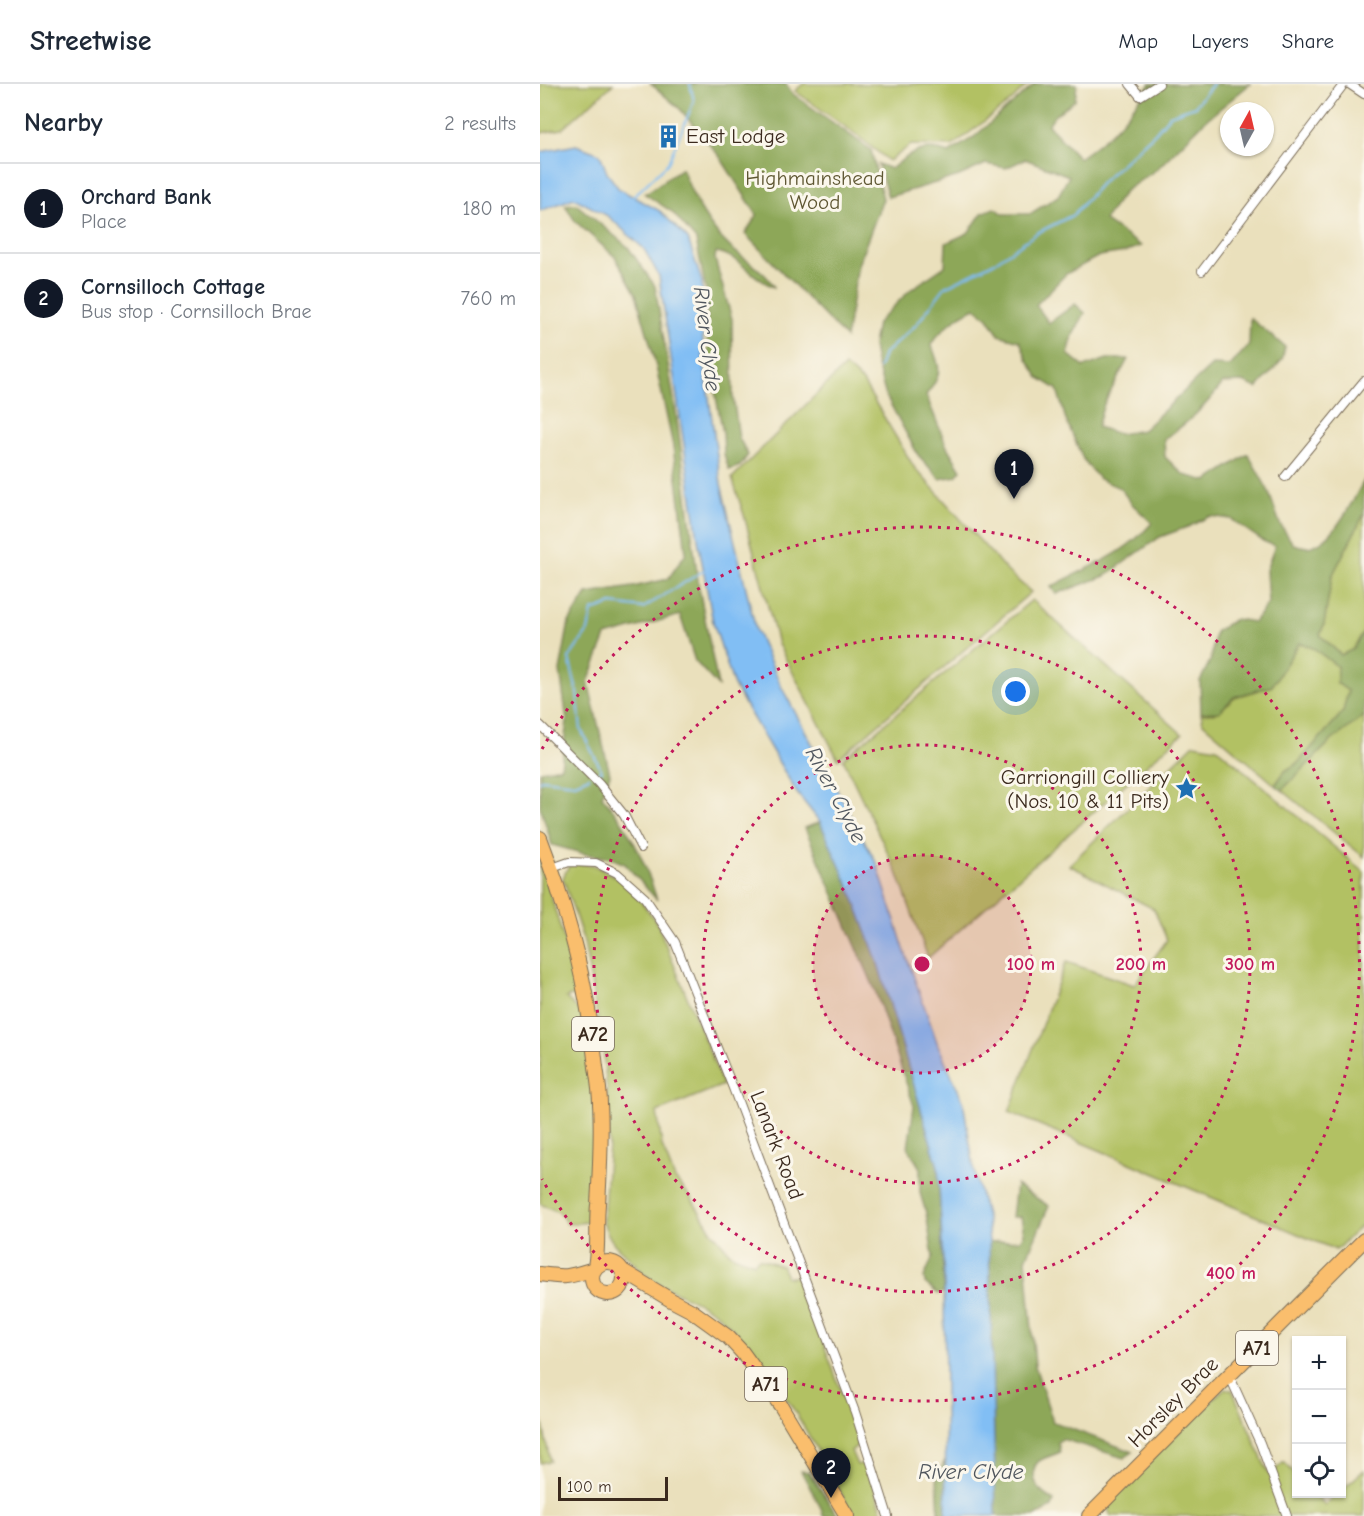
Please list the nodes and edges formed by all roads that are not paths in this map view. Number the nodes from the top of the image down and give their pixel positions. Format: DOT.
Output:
graph roads {
  1 [pos="1130,84"];
  2 [pos="1159,84"];
  3 [pos="1344,84"];
  4 [pos="1349,84"];
  5 [pos="1364,94"];
  6 [pos="1202,271"];
  7 [pos="1364,381"];
  8 [pos="1285,477"];
  9 [pos="540,725"];
  10 [pos="540,838"];
  11 [pos="641,848"];
  12 [pos="552,868"];
  13 [pos="599,1236"];
  14 [pos="1364,1240"];
  15 [pos="619,1267"];
  16 [pos="595,1268"];
  17 [pos="540,1274"];
  18 [pos="566,1277"];
  19 [pos="620,1289"];
  20 [pos="598,1291"];
  21 [pos="671,1300"];
  22 [pos="1229,1375"];
  23 [pos="846,1516"];
  24 [pos="888,1516"];
  25 [pos="1089,1516"];
  26 [pos="1287,1516"];
  1 -- 2 [label="street"];
  3 -- 6 [label="street"];
  4 -- 5 [label="street"];
  7 -- 8 [label="street"];
  9 -- 11 [label="street"];
  10 -- 12 [label="main road, A72"];
  12 -- 13 [label="main road, A72"];
  12 -- 24 [label="street, Lanark Road"];
  13 -- 15 [label="main road"];
  13 -- 16 [label="main road, A72"];
  14 -- 22 [label="main road, Horsley Brae / A71"];
  15 -- 16 [label="main road, A71"];
  15 -- 19 [label="main road"];
  15 -- 21 [label="main road, A71"];
  16 -- 18 [label="main road, A71"];
  16 -- 20 [label="main road"];
  17 -- 18 [label="main road, A71"];
  18 -- 20 [label="main road, A71"];
  19 -- 20 [label="main road, A71"];
  19 -- 21 [label="main road, A71"];
  21 -- 23 [label="main road, A71"];
  22 -- 25 [label="main road, Horsley Brae / A71"];
  22 -- 26 [label="street"];
}
